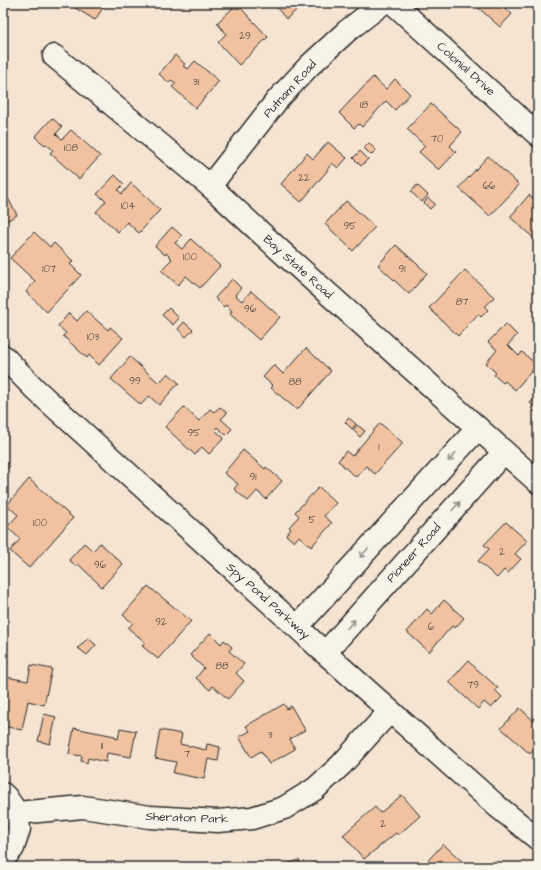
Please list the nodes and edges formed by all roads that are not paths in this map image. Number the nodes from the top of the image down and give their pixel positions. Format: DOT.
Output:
graph roads {
  1 [pos="383,3"];
  2 [pos="393,3"];
  3 [pos="54,56"];
  4 [pos="538,135"];
  5 [pos="210,186"];
  6 [pos="3,356"];
  7 [pos="478,428"];
  8 [pos="504,452"];
  9 [pos="538,482"];
  10 [pos="297,627"];
  11 [pos="325,653"];
  12 [pos="390,711"];
  13 [pos="3,794"];
  14 [pos="17,813"];
  15 [pos="538,839"];
  16 [pos="3,859"];
  1 -- 5 [label="street, Putnam Road"];
  2 -- 4 [label="street, Colonial Drive"];
  3 -- 5 [label="street, Bay State Road"];
  5 -- 7 [label="street, Bay State Road"];
  6 -- 10 [label="street, Spy Pond Parkway"];
  7 -- 8 [label="street, Bay State Road"];
  7 -- 10 [label="street, one-way"];
  8 -- 9 [label="street, Bay State Road"];
  11 -- 8 [label="street, Pioneer Road, one-way"];
  10 -- 11 [label="street, Spy Pond Parkway"];
  11 -- 12 [label="street, Spy Pond Parkway"];
  12 -- 14 [label="street, Sheraton Park"];
  12 -- 15 [label="street, Spy Pond Parkway"];
  13 -- 14 [label="street"];
  14 -- 16 [label="street"];
}
